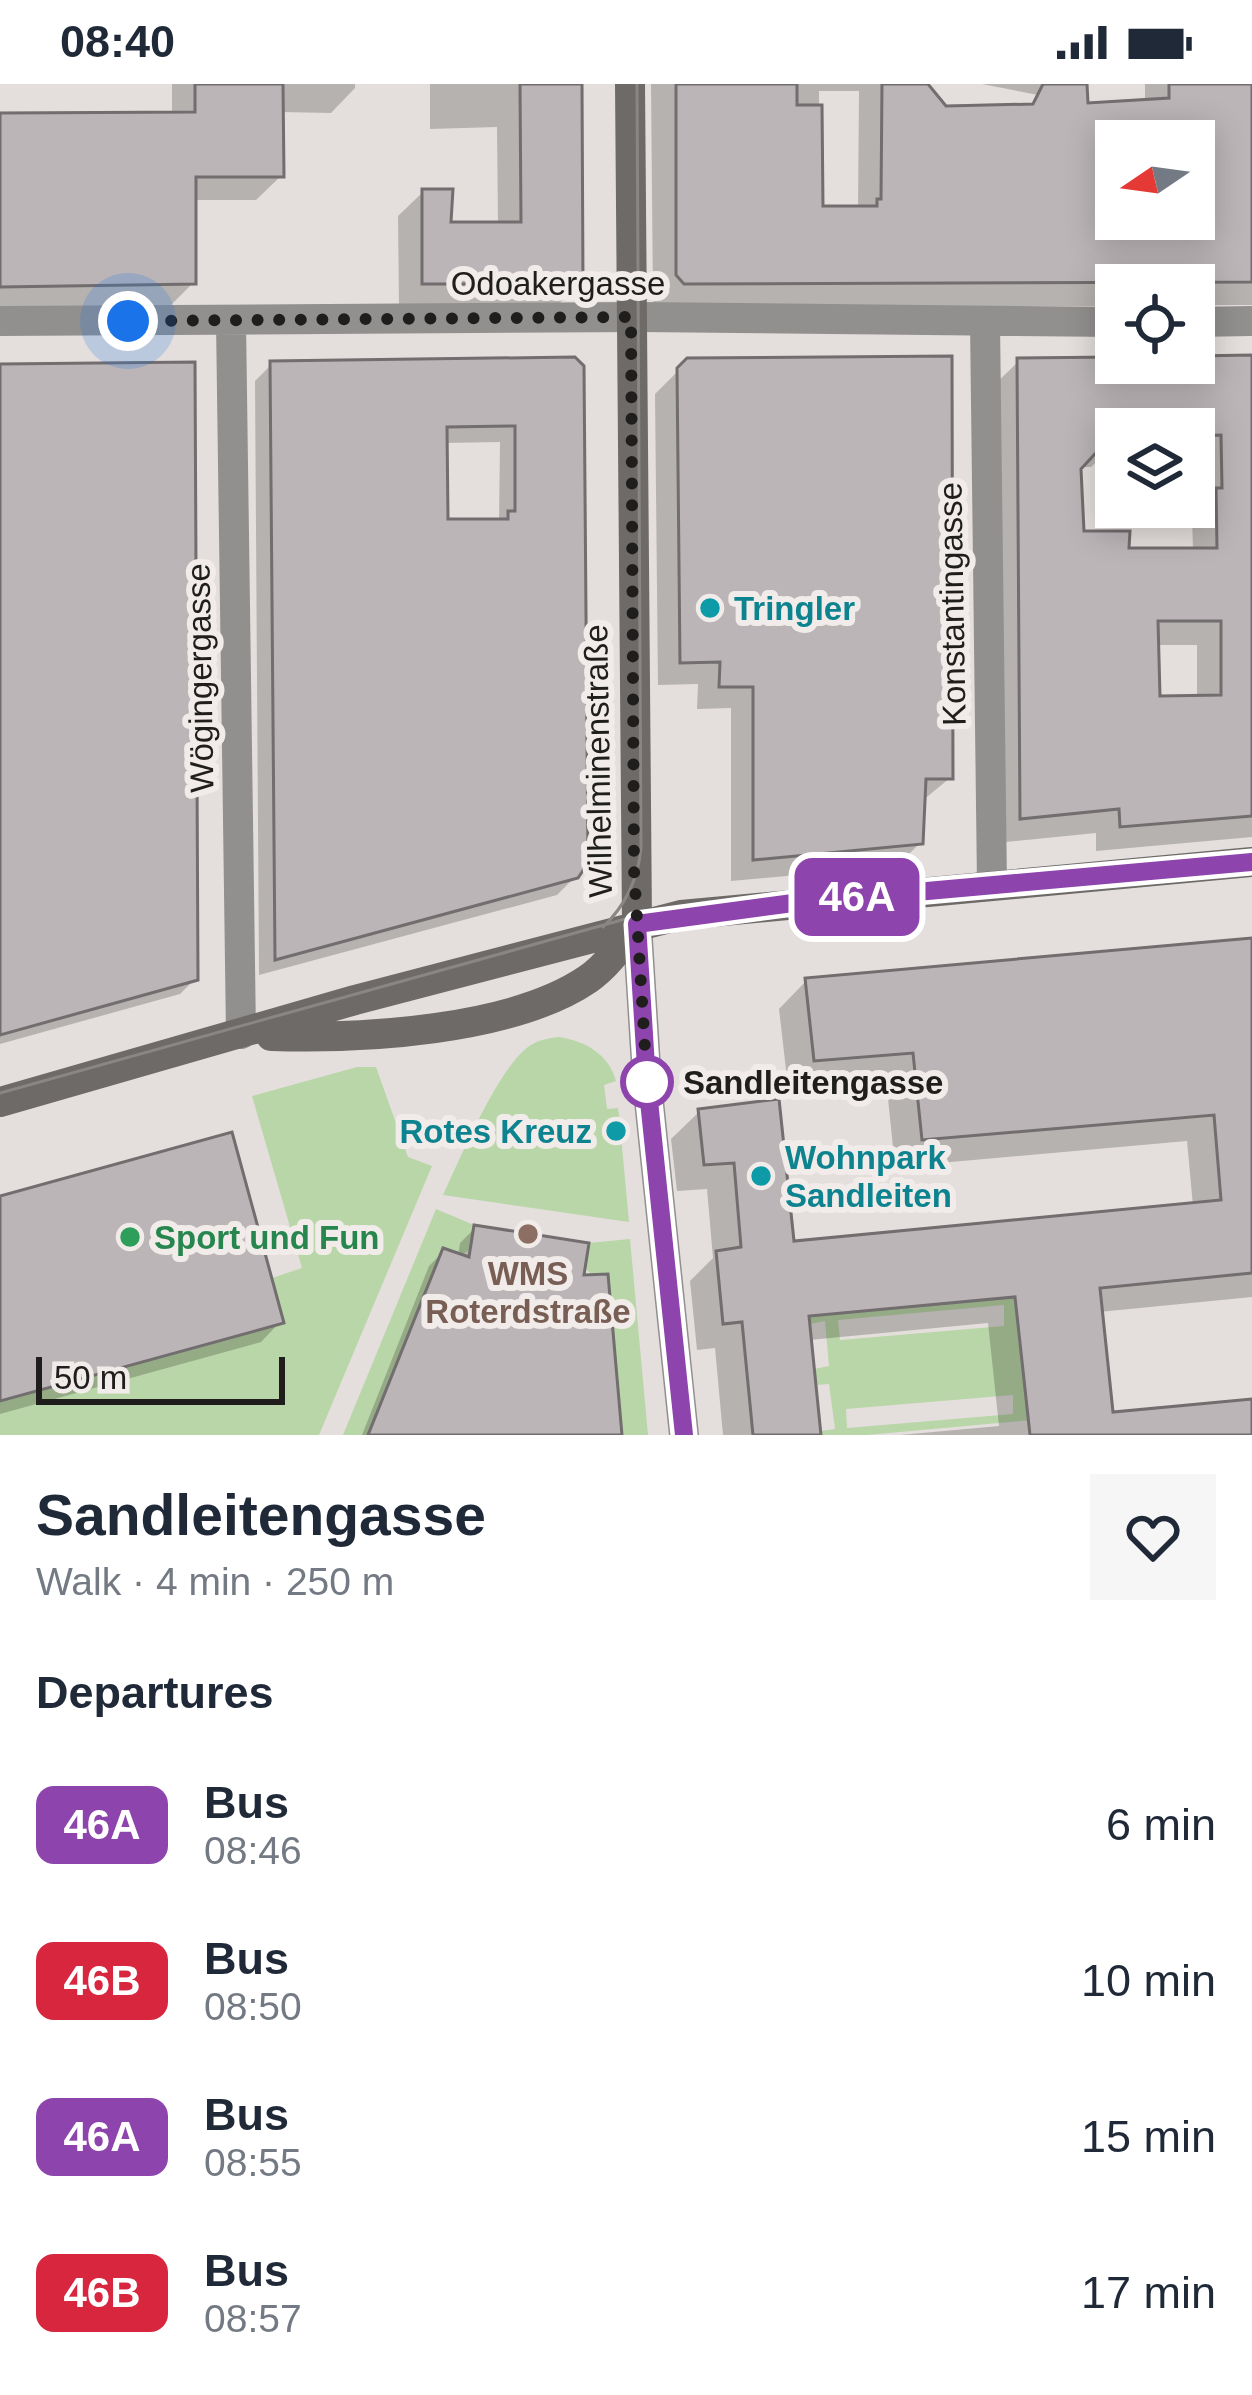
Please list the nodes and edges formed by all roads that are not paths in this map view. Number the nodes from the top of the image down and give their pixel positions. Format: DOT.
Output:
graph roads {
  1 [pos="630,84"];
  2 [pos="631,317"];
  3 [pos="0,321"];
  4 [pos="231,321"];
  5 [pos="986,322"];
  6 [pos="1095,322"];
  7 [pos="1215,322"];
  8 [pos="1252,322"];
  9 [pos="1252,862"];
  10 [pos="992,885"];
  11 [pos="637,924"];
  12 [pos="241,1034"];
  13 [pos="0,1102"];
  14 [pos="684,1435"];
  1 -- 2 [label="main road, Wilhelminenstraße"];
  2 -- 4 [label="street, Odoakergasse"];
  2 -- 5 [label="street, Odoakergasse"];
  2 -- 11 [label="main road, Wilhelminenstraße"];
  3 -- 4 [label="street, Odoakergasse"];
  4 -- 12 [label="street, Wögingergasse"];
  5 -- 6 [label="street, Odoakergasse"];
  5 -- 10 [label="street, Konstantingasse"];
  7 -- 8 [label="street"];
  9 -- 10 [label="main road"];
  10 -- 11 [label="main road"];
  11 -- 12 [label="main road"];
  11 -- 12 [label="main road"];
  11 -- 14 [label="street, Wilhelminenstraße"];
  12 -- 13 [label="main road"];
}
